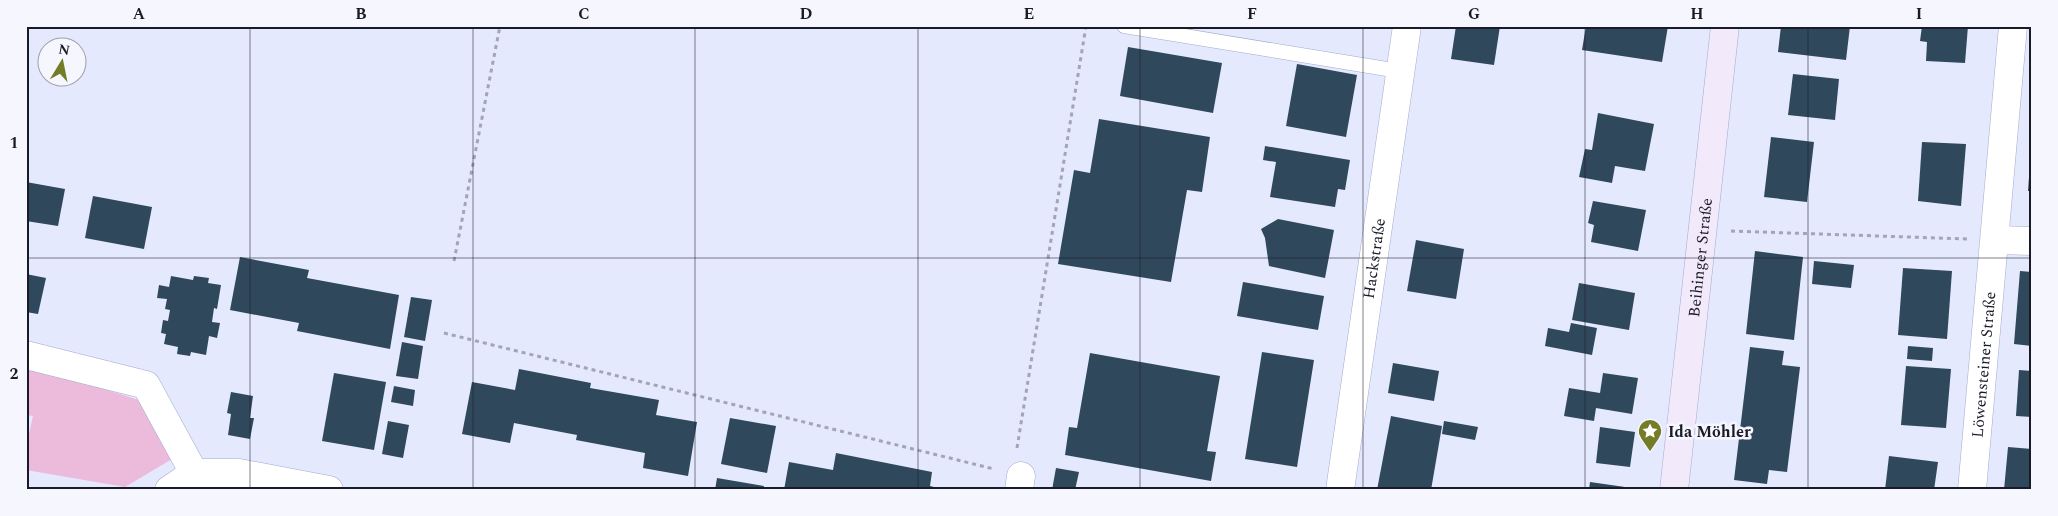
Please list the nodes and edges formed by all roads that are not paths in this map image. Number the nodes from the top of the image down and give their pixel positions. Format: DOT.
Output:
graph roads {
  1 [pos="1124,26"];
  2 [pos="1407,26"];
  3 [pos="1725,26"];
  4 [pos="2013,26"];
  5 [pos="1400,71"];
  6 [pos="1995,240"];
  7 [pos="2032,242"];
  8 [pos="26,355"];
  9 [pos="194,473"];
  10 [pos="169,490"];
  11 [pos="329,490"];
  12 [pos="1340,490"];
  13 [pos="1674,490"];
  14 [pos="1972,490"];
  1 -- 5 [label="lane"];
  2 -- 5 [label="street, Hackstraße"];
  3 -- 13 [label="main road, Beihinger Straße"];
  4 -- 6 [label="street, Löwensteiner Straße"];
  5 -- 12 [label="street, Hackstraße"];
  6 -- 7 [label="street"];
  6 -- 14 [label="street, Löwensteiner Straße"];
  8 -- 9 [label="street"];
  9 -- 10 [label="street"];
  9 -- 11 [label="street"];
}
